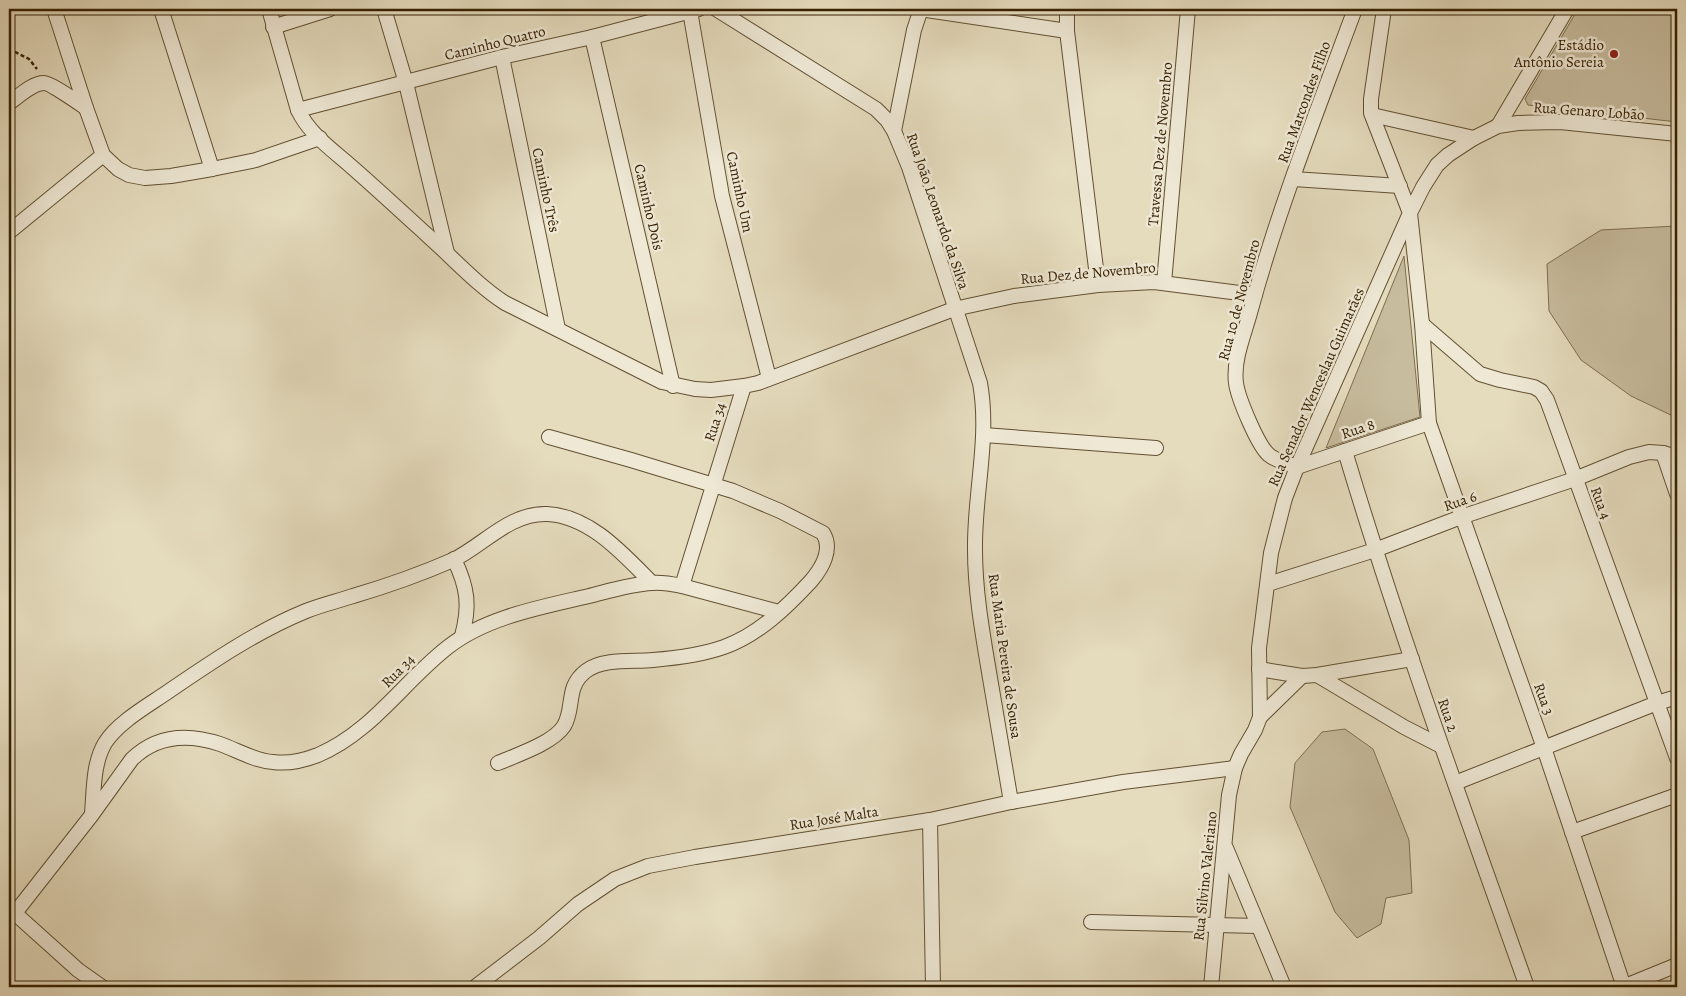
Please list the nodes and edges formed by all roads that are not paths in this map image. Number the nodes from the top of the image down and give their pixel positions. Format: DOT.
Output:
graph roads {
  1 [pos="54,9"];
  2 [pos="161,9"];
  3 [pos="269,9"];
  4 [pos="330,9"];
  5 [pos="384,9"];
  6 [pos="716,9"];
  7 [pos="921,9"];
  8 [pos="1067,9"];
  9 [pos="1188,9"];
  10 [pos="1356,9"];
  11 [pos="1384,9"];
  12 [pos="1567,9"];
  13 [pos="695,10"];
  14 [pos="274,27"];
  15 [pos="1068,31"];
  16 [pos="592,36"];
  17 [pos="502,57"];
  18 [pos="406,83"];
  19 [pos="9,103"];
  20 [pos="86,108"];
  21 [pos="298,110"];
  22 [pos="1372,115"];
  23 [pos="1498,126"];
  24 [pos="894,131"];
  25 [pos="1677,134"];
  26 [pos="320,138"];
  27 [pos="1474,138"];
  28 [pos="103,155"];
  29 [pos="212,170"];
  30 [pos="1292,179"];
  31 [pos="1400,186"];
  32 [pos="1410,213"];
  33 [pos="9,232"];
  34 [pos="447,252"];
  35 [pos="1164,283"];
  36 [pos="1098,285"];
  37 [pos="1255,295"];
  38 [pos="954,309"];
  39 [pos="1422,324"];
  40 [pos="558,329"];
  41 [pos="769,378"];
  42 [pos="673,386"];
  43 [pos="744,386"];
  44 [pos="1429,423"];
  45 [pos="984,436"];
  46 [pos="549,437"];
  47 [pos="1156,448"];
  48 [pos="1345,451"];
  49 [pos="1663,453"];
  50 [pos="1677,457"];
  51 [pos="1297,467"];
  52 [pos="1576,479"];
  53 [pos="712,485"];
  54 [pos="1677,494"];
  55 [pos="1461,517"];
  56 [pos="1375,550"];
  57 [pos="454,559"];
  58 [pos="652,583"];
  59 [pos="1268,584"];
  60 [pos="682,586"];
  61 [pos="779,612"];
  62 [pos="462,636"];
  63 [pos="1412,659"];
  64 [pos="1259,669"];
  65 [pos="1302,676"];
  66 [pos="1317,676"];
  67 [pos="1677,698"];
  68 [pos="1657,703"];
  69 [pos="1260,717"];
  70 [pos="1441,746"];
  71 [pos="1544,748"];
  72 [pos="1677,758"];
  73 [pos="498,763"];
  74 [pos="1234,768"];
  75 [pos="1455,783"];
  76 [pos="1677,795"];
  77 [pos="1011,802"];
  78 [pos="91,816"];
  79 [pos="930,820"];
  80 [pos="1572,832"];
  81 [pos="1225,845"];
  82 [pos="12,911"];
  83 [pos="1091,922"];
  84 [pos="1216,926"];
  85 [pos="1258,926"];
  86 [pos="1677,965"];
  87 [pos="102,987"];
  88 [pos="475,987"];
  89 [pos="933,987"];
  90 [pos="1211,987"];
  91 [pos="1284,987"];
  92 [pos="1527,987"];
  93 [pos="1624,987"];
  1 -- 20 [label="street"];
  2 -- 29 [label="street"];
  3 -- 14 [label="street"];
  4 -- 14 [label="street"];
  5 -- 18 [label="street"];
  6 -- 24 [label="street, Rua João Leonardo da Silva"];
  7 -- 15 [label="street"];
  7 -- 24 [label="street"];
  8 -- 15 [label="street"];
  9 -- 35 [label="street, Travessa Dez de Novembro"];
  10 -- 30 [label="street, Rua Marcondes Filho"];
  11 -- 22 [label="street"];
  12 -- 23 [label="street"];
  13 -- 16 [label="street, Caminho Quatro"];
  13 -- 41 [label="street, Caminho Um"];
  14 -- 21 [label="street"];
  15 -- 36 [label="street"];
  16 -- 17 [label="street, Caminho Quatro"];
  16 -- 42 [label="street, Caminho Dois"];
  17 -- 18 [label="street, Caminho Quatro"];
  17 -- 40 [label="street, Caminho Três"];
  18 -- 21 [label="street, Caminho Quatro"];
  18 -- 34 [label="street"];
  19 -- 20 [label="street"];
  20 -- 28 [label="street"];
  21 -- 26 [label="street, Rua Dez de Novembro"];
  22 -- 27 [label="street"];
  22 -- 31 [label="street"];
  23 -- 25 [label="street, Rua Genaro Lobão"];
  23 -- 27 [label="street, Rua Senador Wenceslau Guimarães"];
  24 -- 38 [label="street, Rua João Leonardo da Silva"];
  26 -- 29 [label="street"];
  26 -- 34 [label="street, Rua Dez de Novembro"];
  27 -- 32 [label="street, Rua Senador Wenceslau Guimarães"];
  28 -- 29 [label="street"];
  28 -- 33 [label="street"];
  30 -- 31 [label="street"];
  30 -- 37 [label="street, Rua 10 de Novembro"];
  31 -- 32 [label="street"];
  32 -- 39 [label="street, Rua 3"];
  32 -- 51 [label="street, Rua Senador Wenceslau Guimarães"];
  34 -- 40 [label="street, Rua Dez de Novembro"];
  35 -- 36 [label="street, Rua Dez de Novembro"];
  35 -- 37 [label="street, Rua Dez de Novembro"];
  36 -- 38 [label="street, Rua Dez de Novembro"];
  37 -- 51 [label="street, Rua 10 de Novembro"];
  38 -- 41 [label="street, Rua Dez de Novembro"];
  38 -- 45 [label="street, Rua Maria Pereira de Sousa"];
  39 -- 44 [label="street, Rua 3"];
  39 -- 52 [label="street, Rua 4"];
  40 -- 42 [label="street, Rua Dez de Novembro"];
  41 -- 43 [label="street, Rua Dez de Novembro"];
  42 -- 43 [label="street, Rua Dez de Novembro"];
  43 -- 53 [label="street, Rua 34"];
  44 -- 48 [label="street, Rua 8"];
  44 -- 55 [label="street, Rua 3"];
  45 -- 47 [label="street"];
  45 -- 77 [label="street, Rua Maria Pereira de Sousa"];
  46 -- 53 [label="street"];
  48 -- 51 [label="street, Rua 8"];
  48 -- 56 [label="street, Rua 2"];
  49 -- 50 [label="street, Rua 6"];
  49 -- 52 [label="street, Rua 6"];
  49 -- 54 [label="street"];
  51 -- 59 [label="street, Rua Senador Wenceslau Guimarães"];
  52 -- 55 [label="street, Rua 6"];
  52 -- 68 [label="street, Rua 4"];
  53 -- 60 [label="street, Rua 34"];
  53 -- 61 [label="street"];
  55 -- 56 [label="street, Rua 6"];
  55 -- 71 [label="street, Rua 3"];
  56 -- 59 [label="street, Rua 6"];
  56 -- 63 [label="street, Rua 2"];
  57 -- 58 [label="street"];
  57 -- 62 [label="street"];
  57 -- 78 [label="street"];
  58 -- 60 [label="street, Rua 34"];
  58 -- 62 [label="street, Rua 34"];
  59 -- 64 [label="street, Rua Senador Wenceslau Guimarães"];
  60 -- 61 [label="street"];
  61 -- 73 [label="street"];
  62 -- 78 [label="street, Rua 34"];
  63 -- 66 [label="street"];
  63 -- 70 [label="street, Rua 2"];
  64 -- 65 [label="street"];
  64 -- 69 [label="street, Rua Senador Wenceslau Guimarães"];
  65 -- 66 [label="street"];
  65 -- 69 [label="street"];
  66 -- 70 [label="street"];
  67 -- 68 [label="street"];
  68 -- 71 [label="street"];
  68 -- 72 [label="street, Rua 4"];
  69 -- 74 [label="street, Rua Silvino Valeriano"];
  70 -- 75 [label="street, Rua 2"];
  71 -- 75 [label="street"];
  71 -- 80 [label="street, Rua 3"];
  74 -- 77 [label="street, Rua José Malta"];
  74 -- 81 [label="street, Rua Silvino Valeriano"];
  75 -- 92 [label="street, Rua 2"];
  76 -- 80 [label="street"];
  77 -- 79 [label="street, Rua José Malta"];
  78 -- 82 [label="street, Rua 34"];
  79 -- 88 [label="street, Rua José Malta"];
  79 -- 89 [label="street"];
  80 -- 93 [label="street, Rua 3"];
  81 -- 84 [label="street, Rua Silvino Valeriano"];
  81 -- 85 [label="street"];
  82 -- 87 [label="street"];
  83 -- 84 [label="street"];
  84 -- 85 [label="street"];
  84 -- 90 [label="street, Rua Silvino Valeriano"];
  85 -- 91 [label="street"];
  86 -- 93 [label="street"];
}
